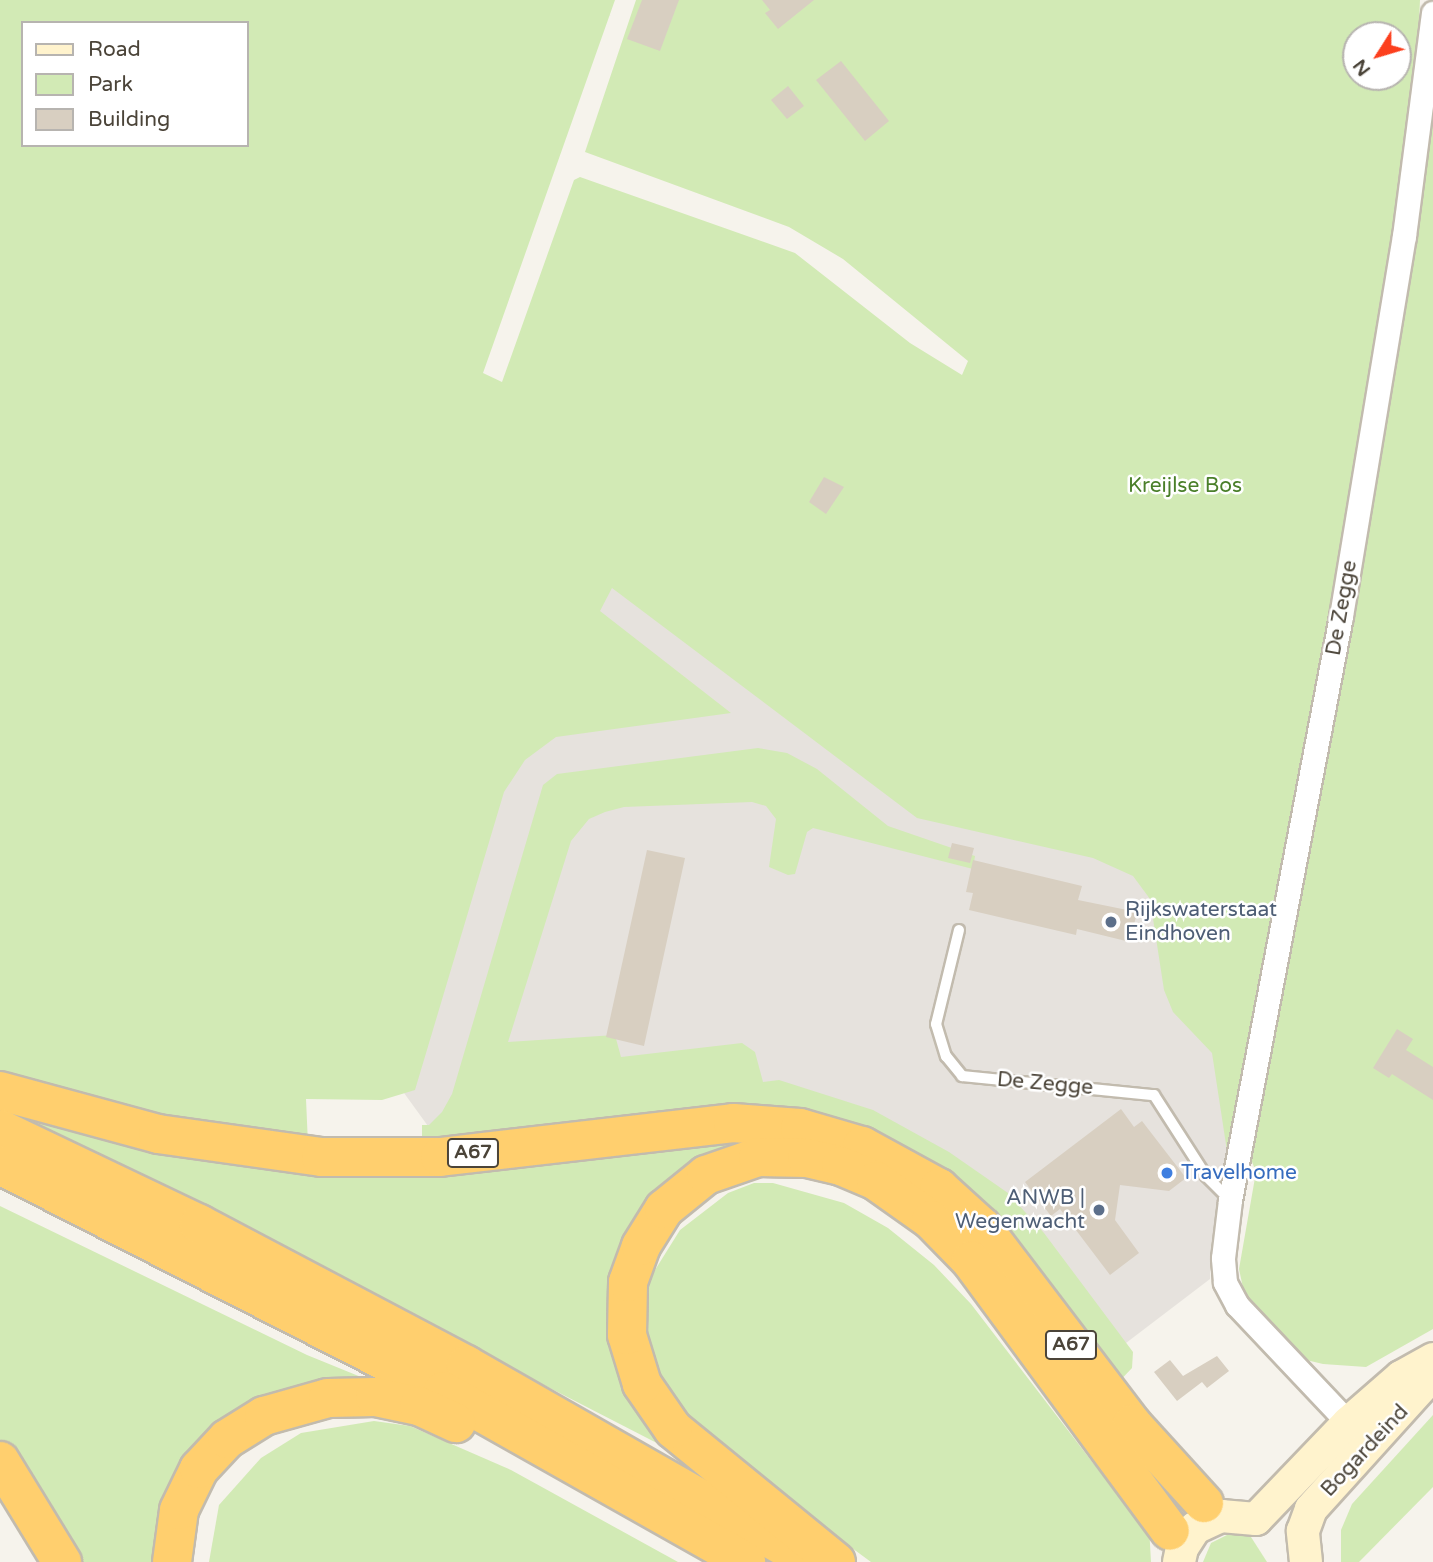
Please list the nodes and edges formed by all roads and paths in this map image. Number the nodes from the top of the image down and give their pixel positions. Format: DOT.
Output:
graph roads {
  1 [pos="1433,13"];
  2 [pos="959,930"];
  3 [pos="0,1091"];
  4 [pos="0,1129"];
  5 [pos="0,1165"];
  6 [pos="1230,1200"];
  7 [pos="1433,1359"];
  8 [pos="1433,1374"];
  9 [pos="1359,1434"];
  10 [pos="0,1461"];
  11 [pos="617,1487"];
  12 [pos="1259,1509"];
  13 [pos="1181,1536"];
  14 [pos="1305,1547"];
  15 [pos="62,1562"];
  16 [pos="172,1562"];
  17 [pos="746,1562"];
  18 [pos="811,1562"];
  19 [pos="836,1562"];
  20 [pos="1290,1562"];
  1 -- 6 [label="street, De Zegge"];
  2 -- 6 [label="lane, De Zegge"];
  3 -- 13 [label="highway, A67"];
  4 -- 18 [label="highway"];
  5 -- 11 [label="highway"];
  6 -- 9 [label="street, De Zegge"];
  7 -- 9 [label="main road, Bogardeind"];
  8 -- 9 [label="main road, Bogardeind"];
  9 -- 12 [label="main road, Bogardeind"];
  9 -- 14 [label="main road, Bogardeind"];
  10 -- 15 [label="highway"];
  11 -- 16 [label="highway"];
  11 -- 17 [label="highway"];
  12 -- 13 [label="main road"];
  12 -- 20 [label="main road"];
  13 -- 19 [label="highway, A67"];
}
